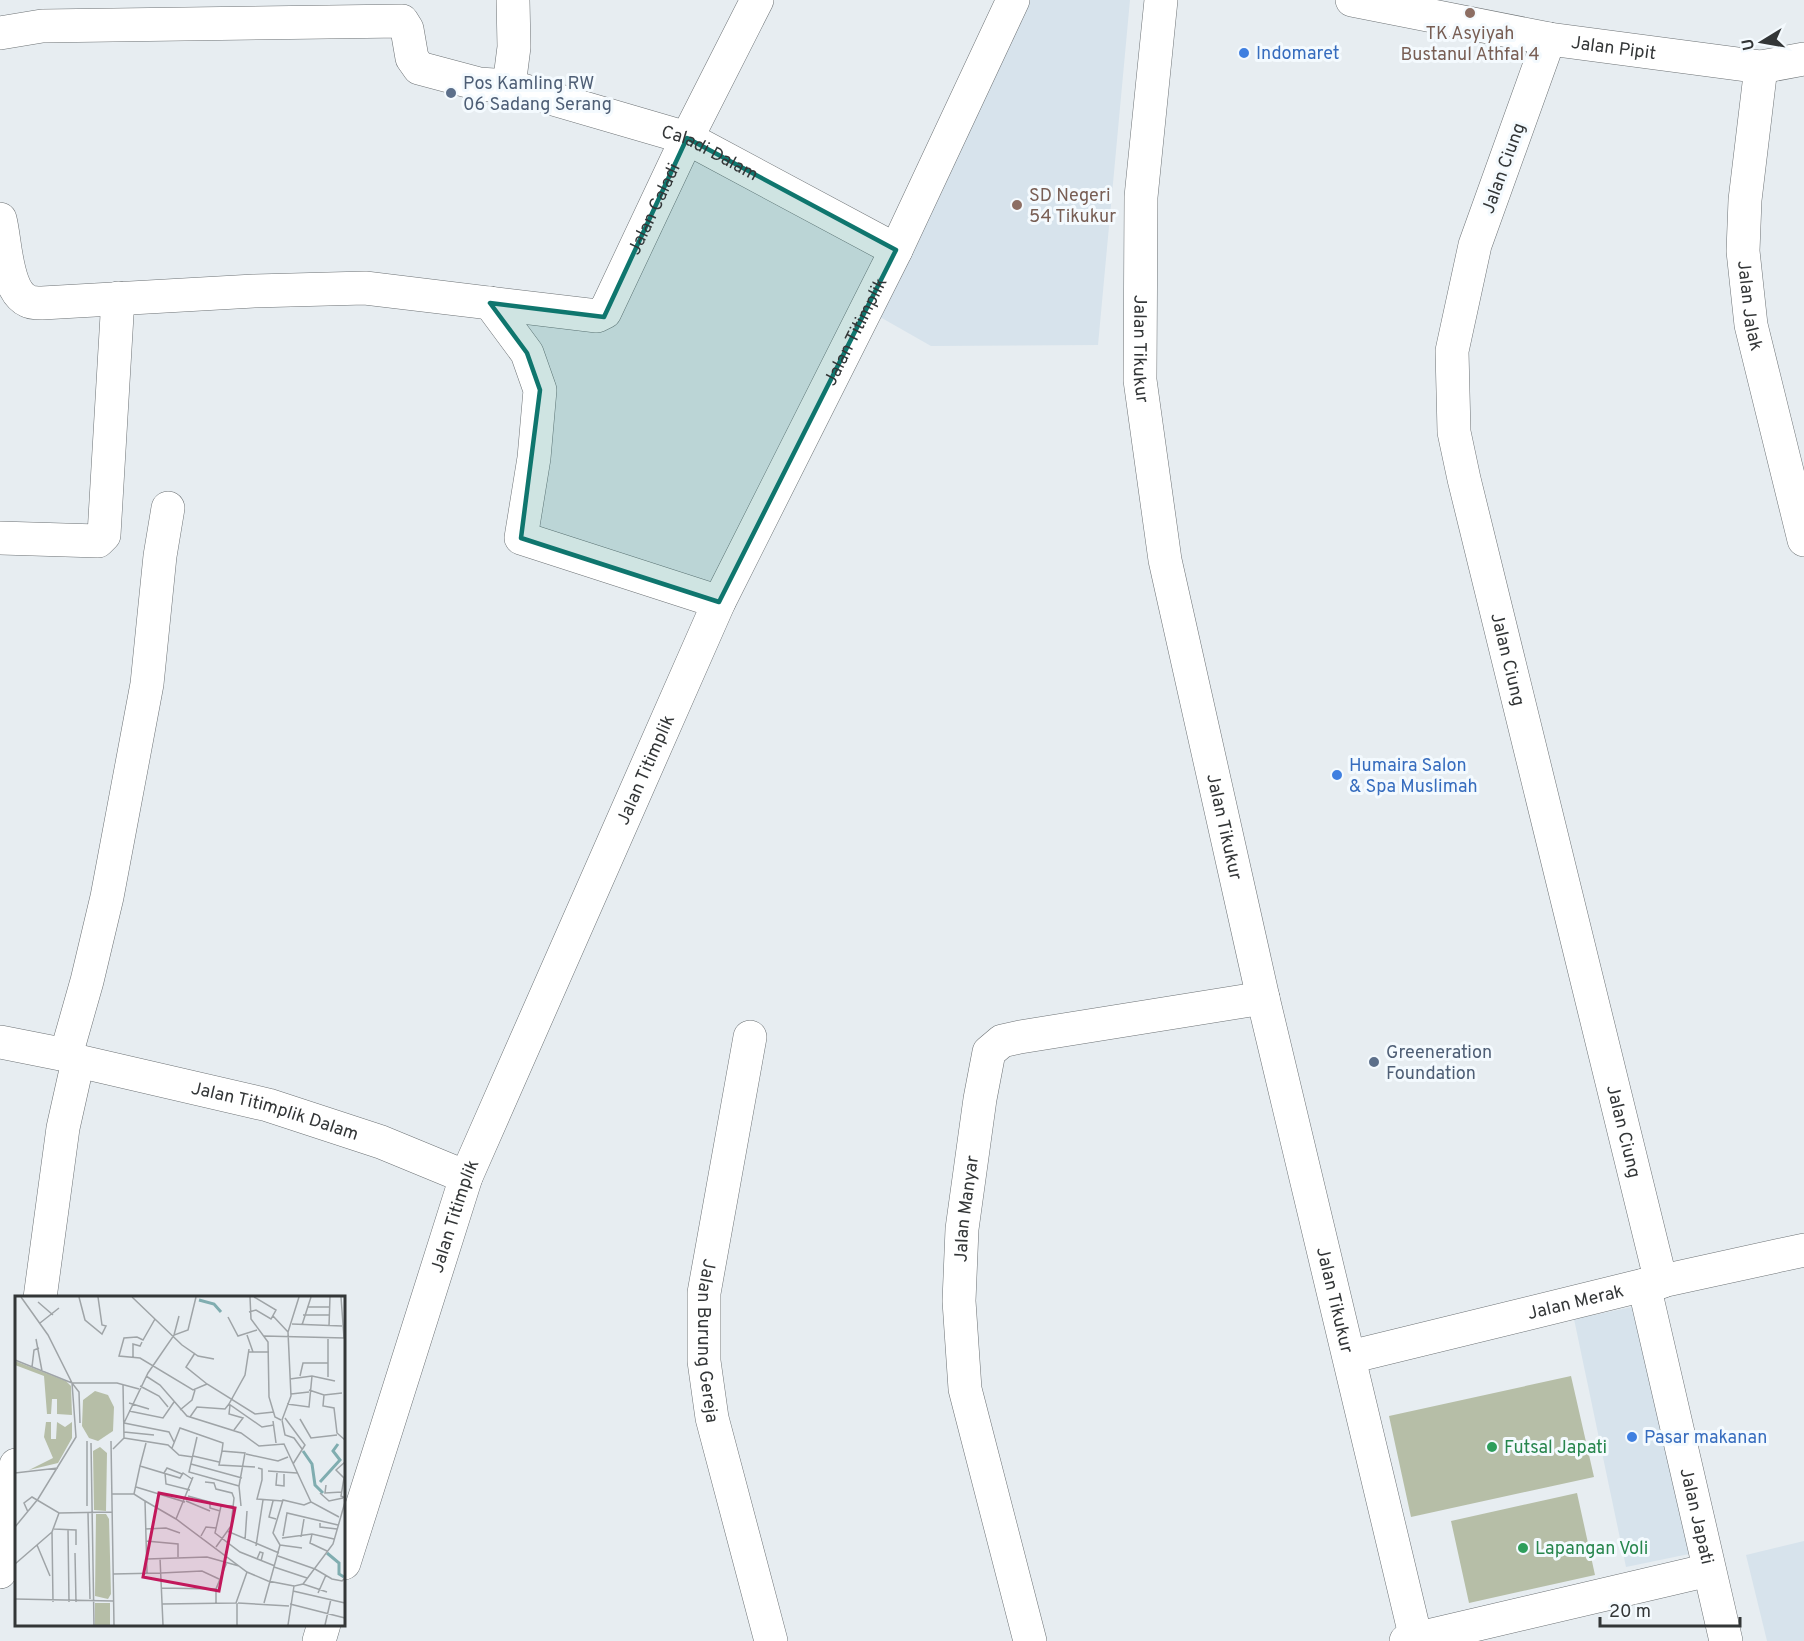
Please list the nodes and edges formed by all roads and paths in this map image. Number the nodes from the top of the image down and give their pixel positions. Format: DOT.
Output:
graph roads {
  1 [pos="513,0"];
  2 [pos="757,0"];
  3 [pos="1012,0"];
  4 [pos="1161,0"];
  5 [pos="1352,0"];
  6 [pos="403,10"];
  7 [pos="0,33"];
  8 [pos="1549,39"];
  9 [pos="1804,58"];
  10 [pos="1761,67"];
  11 [pos="509,86"];
  12 [pos="687,138"];
  13 [pos="0,219"];
  14 [pos="896,250"];
  15 [pos="118,298"];
  16 [pos="490,303"];
  17 [pos="168,508"];
  18 [pos="0,538"];
  19 [pos="1804,540"];
  20 [pos="719,602"];
  21 [pos="1263,998"];
  22 [pos="750,1037"];
  23 [pos="0,1042"];
  24 [pos="72,1058"];
  25 [pos="466,1177"];
  26 [pos="1804,1250"];
  27 [pos="1653,1283"];
  28 [pos="39,1296"];
  29 [pos="1350,1357"];
  30 [pos="10,1480"];
  31 [pos="345,1560"];
  32 [pos="1709,1570"];
  33 [pos="0,1572"];
  34 [pos="323,1626"];
  35 [pos="1411,1640"];
  36 [pos="319,1641"];
  37 [pos="771,1641"];
  38 [pos="1030,1641"];
  39 [pos="1726,1641"];
  1 -- 11 [label="street"];
  2 -- 12 [label="street, Jalan Caladi"];
  3 -- 14 [label="street, Jalan Titimplik"];
  4 -- 21 [label="street, Jalan Tikukur"];
  5 -- 8 [label="street, Jalan Pipit"];
  6 -- 7 [label="street"];
  6 -- 11 [label="street, Caladi Dalam"];
  8 -- 10 [label="street, Jalan Pipit"];
  8 -- 27 [label="street, Jalan Ciung"];
  9 -- 10 [label="street, Jalan Pipit"];
  10 -- 19 [label="street, Jalan Jalak"];
  11 -- 12 [label="street, Caladi Dalam"];
  12 -- 14 [label="street, Caladi Dalam"];
  12 -- 16 [label="street, Jalan Caladi"];
  13 -- 15 [label="street"];
  14 -- 20 [label="street, Jalan Titimplik"];
  15 -- 16 [label="street"];
  15 -- 18 [label="street"];
  16 -- 20 [label="street"];
  17 -- 24 [label="street"];
  20 -- 25 [label="street, Jalan Titimplik"];
  21 -- 29 [label="street, Jalan Tikukur"];
  21 -- 38 [label="street, Jalan Manyar"];
  22 -- 37 [label="street, Jalan Burung Gereja"];
  23 -- 24 [label="street, Jalan Titimplik Dalam"];
  24 -- 25 [label="street, Jalan Titimplik Dalam"];
  24 -- 28 [label="street"];
  25 -- 31 [label="street, Jalan Titimplik"];
  26 -- 27 [label="street, Jalan Merak"];
  27 -- 29 [label="street, Jalan Merak"];
  27 -- 32 [label="street, Jalan Japati"];
  29 -- 35 [label="street, Jalan Tikukur"];
  30 -- 33 [label="street"];
  32 -- 35 [label="street"];
  32 -- 39 [label="street, Jalan Japati"];
  34 -- 36 [label="street"];
}
